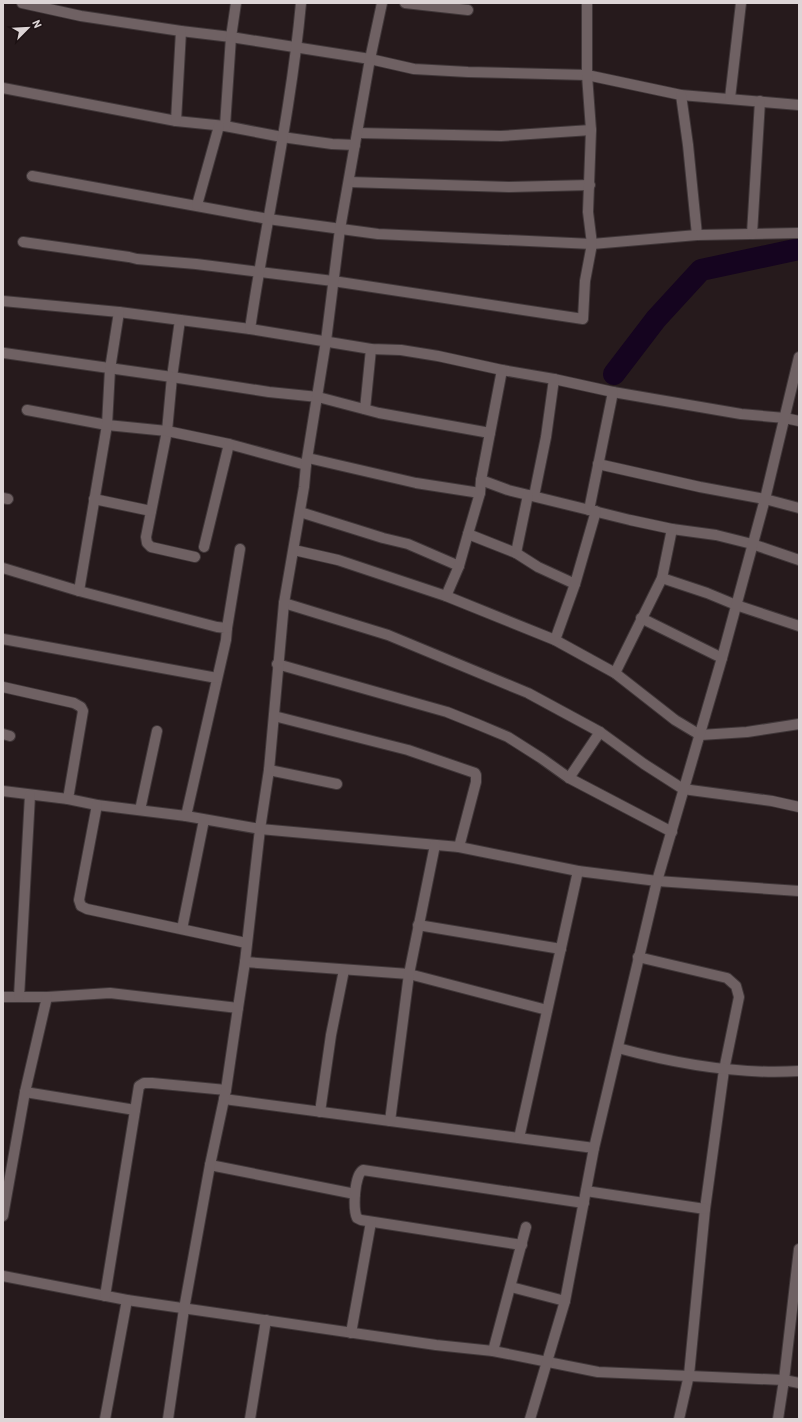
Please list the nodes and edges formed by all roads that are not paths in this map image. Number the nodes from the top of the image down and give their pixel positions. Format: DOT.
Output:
graph roads {
  1 [pos="22,3"];
  2 [pos="236,3"];
  3 [pos="301,3"];
  4 [pos="382,3"];
  5 [pos="405,3"];
  6 [pos="587,3"];
  7 [pos="741,3"];
  8 [pos="468,10"];
  9 [pos="181,31"];
  10 [pos="232,37"];
  11 [pos="297,47"];
  12 [pos="370,59"];
  13 [pos="587,75"];
  14 [pos="3,88"];
  15 [pos="681,95"];
  16 [pos="730,98"];
  17 [pos="760,101"];
  18 [pos="799,105"];
  19 [pos="176,121"];
  20 [pos="222,126"];
  21 [pos="590,130"];
  22 [pos="357,133"];
  23 [pos="282,137"];
  24 [pos="355,145"];
  25 [pos="32,176"];
  26 [pos="349,182"];
  27 [pos="590,184"];
  28 [pos="197,205"];
  29 [pos="268,219"];
  30 [pos="340,228"];
  31 [pos="799,233"];
  32 [pos="752,234"];
  33 [pos="696,235"];
  34 [pos="24,242"];
  35 [pos="592,244"];
  36 [pos="258,272"];
  37 [pos="333,281"];
  38 [pos="3,301"];
  39 [pos="119,312"];
  40 [pos="180,320"];
  41 [pos="250,329"];
  42 [pos="326,341"];
  43 [pos="371,349"];
  44 [pos="4,353"];
  45 [pos="799,358"];
  46 [pos="110,369"];
  47 [pos="502,370"];
  48 [pos="172,377"];
  49 [pos="554,379"];
  50 [pos="613,392"];
  51 [pos="318,397"];
  52 [pos="365,409"];
  53 [pos="27,410"];
  54 [pos="784,418"];
  55 [pos="799,421"];
  56 [pos="107,424"];
  57 [pos="167,430"];
  58 [pos="490,433"];
  59 [pos="229,444"];
  60 [pos="307,462"];
  61 [pos="598,464"];
  62 [pos="481,480"];
  63 [pos="480,494"];
  64 [pos="531,495"];
  65 [pos="94,499"];
  66 [pos="765,499"];
  67 [pos="799,508"];
  68 [pos="151,511"];
  69 [pos="592,511"];
  70 [pos="300,512"];
  71 [pos="672,529"];
  72 [pos="468,534"];
  73 [pos="752,544"];
  74 [pos="204,547"];
  75 [pos="240,549"];
  76 [pos="294,550"];
  77 [pos="516,553"];
  78 [pos="195,557"];
  79 [pos="799,560"];
  80 [pos="459,566"];
  81 [pos="3,568"];
  82 [pos="662,578"];
  83 [pos="575,584"];
  84 [pos="78,591"];
  85 [pos="446,596"];
  86 [pos="284,603"];
  87 [pos="736,605"];
  88 [pos="641,618"];
  89 [pos="799,626"];
  90 [pos="227,628"];
  91 [pos="3,639"];
  92 [pos="555,640"];
  93 [pos="722,658"];
  94 [pos="277,664"];
  95 [pos="615,672"];
  96 [pos="217,678"];
  97 [pos="3,687"];
  98 [pos="274,716"];
  99 [pos="799,724"];
  100 [pos="157,731"];
  101 [pos="600,732"];
  102 [pos="700,735"];
  103 [pos="269,770"];
  104 [pos="569,778"];
  105 [pos="337,784"];
  106 [pos="683,789"];
  107 [pos="3,791"];
  108 [pos="30,795"];
  109 [pos="68,799"];
  110 [pos="97,805"];
  111 [pos="799,807"];
  112 [pos="140,810"];
  113 [pos="186,816"];
  114 [pos="204,820"];
  115 [pos="260,828"];
  116 [pos="672,832"];
  117 [pos="435,845"];
  118 [pos="459,847"];
  119 [pos="578,871"];
  120 [pos="657,881"];
  121 [pos="799,891"];
  122 [pos="418,925"];
  123 [pos="182,930"];
  124 [pos="246,943"];
  125 [pos="561,949"];
  126 [pos="638,958"];
  127 [pos="245,962"];
  128 [pos="344,970"];
  129 [pos="409,974"];
  130 [pos="3,997"];
  131 [pos="19,997"];
  132 [pos="46,997"];
  133 [pos="238,1008"];
  134 [pos="547,1010"];
  135 [pos="618,1048"];
  136 [pos="724,1070"];
  137 [pos="799,1071"];
  138 [pos="25,1092"];
  139 [pos="225,1095"];
  140 [pos="135,1110"];
  141 [pos="320,1112"];
  142 [pos="390,1121"];
  143 [pos="519,1138"];
  144 [pos="594,1148"];
  145 [pos="210,1165"];
  146 [pos="7,1168"];
  147 [pos="586,1191"];
  148 [pos="355,1194"];
  149 [pos="584,1203"];
  150 [pos="705,1210"];
  151 [pos="3,1216"];
  152 [pos="371,1222"];
  153 [pos="526,1227"];
  154 [pos="522,1245"];
  155 [pos="799,1249"];
  156 [pos="3,1276"];
  157 [pos="510,1287"];
  158 [pos="105,1296"];
  159 [pos="127,1300"];
  160 [pos="565,1301"];
  161 [pos="184,1309"];
  162 [pos="266,1320"];
  163 [pos="351,1333"];
  164 [pos="493,1351"];
  165 [pos="546,1362"];
  166 [pos="689,1375"];
  167 [pos="784,1380"];
  168 [pos="799,1384"];
  169 [pos="105,1419"];
  170 [pos="168,1419"];
  171 [pos="250,1419"];
  172 [pos="530,1419"];
  173 [pos="679,1419"];
  174 [pos="778,1419"];
  1 -- 9 [label="street"];
  2 -- 10 [label="street"];
  3 -- 11 [label="street"];
  4 -- 12 [label="street"];
  5 -- 8 [label="street"];
  6 -- 13 [label="street"];
  7 -- 16 [label="street"];
  9 -- 10 [label="street"];
  9 -- 19 [label="street"];
  10 -- 11 [label="street"];
  10 -- 20 [label="street"];
  11 -- 12 [label="street"];
  11 -- 23 [label="street"];
  12 -- 13 [label="street"];
  12 -- 22 [label="street"];
  13 -- 15 [label="street"];
  13 -- 21 [label="street"];
  14 -- 19 [label="street"];
  15 -- 16 [label="street"];
  15 -- 33 [label="street"];
  16 -- 17 [label="street"];
  17 -- 18 [label="street"];
  17 -- 32 [label="street"];
  19 -- 20 [label="street"];
  20 -- 23 [label="street"];
  20 -- 28 [label="street"];
  21 -- 22 [label="street"];
  21 -- 27 [label="street"];
  22 -- 24 [label="street"];
  23 -- 24 [label="street"];
  23 -- 29 [label="street"];
  24 -- 26 [label="street"];
  25 -- 28 [label="street"];
  26 -- 27 [label="street"];
  26 -- 30 [label="street"];
  27 -- 35 [label="street"];
  28 -- 29 [label="street"];
  29 -- 30 [label="street"];
  29 -- 36 [label="street"];
  30 -- 35 [label="street"];
  30 -- 37 [label="street"];
  31 -- 32 [label="street"];
  32 -- 33 [label="street"];
  33 -- 35 [label="street"];
  34 -- 36 [label="street"];
  35 -- 37 [label="street"];
  36 -- 37 [label="street"];
  36 -- 41 [label="street"];
  37 -- 42 [label="street"];
  38 -- 39 [label="street"];
  39 -- 40 [label="street"];
  39 -- 46 [label="street"];
  40 -- 41 [label="street"];
  40 -- 48 [label="street"];
  41 -- 42 [label="street"];
  42 -- 43 [label="street"];
  42 -- 51 [label="street"];
  43 -- 47 [label="street"];
  43 -- 52 [label="street"];
  44 -- 46 [label="street"];
  45 -- 54 [label="street"];
  46 -- 48 [label="street"];
  46 -- 56 [label="street"];
  47 -- 49 [label="street"];
  47 -- 58 [label="street"];
  48 -- 51 [label="street"];
  48 -- 57 [label="street"];
  49 -- 50 [label="street"];
  49 -- 64 [label="street"];
  50 -- 54 [label="street"];
  50 -- 61 [label="street"];
  51 -- 52 [label="street"];
  51 -- 60 [label="street"];
  52 -- 58 [label="street"];
  53 -- 56 [label="street"];
  54 -- 55 [label="street"];
  54 -- 66 [label="street"];
  56 -- 57 [label="street"];
  56 -- 65 [label="street"];
  57 -- 59 [label="street"];
  57 -- 68 [label="street"];
  58 -- 62 [label="street"];
  59 -- 60 [label="street"];
  59 -- 74 [label="street"];
  60 -- 63 [label="street"];
  60 -- 70 [label="street"];
  61 -- 66 [label="street"];
  61 -- 69 [label="street"];
  62 -- 63 [label="street"];
  62 -- 64 [label="street"];
  63 -- 72 [label="street"];
  64 -- 69 [label="street"];
  64 -- 77 [label="street"];
  65 -- 68 [label="street"];
  65 -- 84 [label="street"];
  66 -- 67 [label="street"];
  66 -- 73 [label="street"];
  68 -- 78 [label="street"];
  69 -- 71 [label="street"];
  69 -- 83 [label="street"];
  70 -- 76 [label="street"];
  70 -- 80 [label="street"];
  71 -- 73 [label="street"];
  71 -- 82 [label="street"];
  72 -- 77 [label="street"];
  72 -- 80 [label="street"];
  73 -- 79 [label="street"];
  73 -- 87 [label="street"];
  75 -- 90 [label="street"];
  76 -- 85 [label="street"];
  76 -- 86 [label="street"];
  77 -- 83 [label="street"];
  80 -- 85 [label="street"];
  81 -- 84 [label="street"];
  82 -- 87 [label="street"];
  82 -- 88 [label="street"];
  83 -- 92 [label="street"];
  84 -- 90 [label="street"];
  85 -- 92 [label="street"];
  86 -- 94 [label="street"];
  86 -- 101 [label="street"];
  87 -- 89 [label="street"];
  87 -- 93 [label="street"];
  88 -- 93 [label="street"];
  88 -- 95 [label="street"];
  90 -- 96 [label="street"];
  91 -- 96 [label="street"];
  92 -- 95 [label="street"];
  93 -- 102 [label="street"];
  94 -- 98 [label="street"];
  94 -- 104 [label="street"];
  95 -- 102 [label="street"];
  96 -- 113 [label="street"];
  97 -- 109 [label="street"];
  98 -- 103 [label="street"];
  98 -- 118 [label="street"];
  99 -- 102 [label="street"];
  100 -- 112 [label="street"];
  101 -- 104 [label="street"];
  101 -- 106 [label="street"];
  102 -- 106 [label="street"];
  103 -- 105 [label="street"];
  103 -- 115 [label="street"];
  104 -- 116 [label="street"];
  106 -- 111 [label="street"];
  106 -- 116 [label="street"];
  107 -- 108 [label="street"];
  108 -- 109 [label="street"];
  108 -- 131 [label="street"];
  109 -- 110 [label="street"];
  110 -- 112 [label="street"];
  110 -- 123 [label="street"];
  112 -- 113 [label="street"];
  113 -- 114 [label="street"];
  114 -- 115 [label="street"];
  114 -- 123 [label="street"];
  115 -- 117 [label="street"];
  115 -- 124 [label="street"];
  116 -- 120 [label="street"];
  117 -- 118 [label="street"];
  117 -- 122 [label="street"];
  118 -- 119 [label="street"];
  119 -- 120 [label="street"];
  119 -- 125 [label="street"];
  120 -- 121 [label="street"];
  120 -- 126 [label="street"];
  122 -- 125 [label="street"];
  122 -- 129 [label="street"];
  123 -- 124 [label="street"];
  124 -- 127 [label="street"];
  125 -- 134 [label="street"];
  126 -- 135 [label="street"];
  126 -- 136 [label="street"];
  127 -- 128 [label="street"];
  127 -- 133 [label="street"];
  128 -- 129 [label="street"];
  128 -- 141 [label="street"];
  129 -- 134 [label="street"];
  129 -- 142 [label="street"];
  130 -- 131 [label="street"];
  131 -- 132 [label="street"];
  132 -- 133 [label="street"];
  132 -- 138 [label="street"];
  133 -- 139 [label="street"];
  134 -- 143 [label="street"];
  135 -- 136 [label="street"];
  135 -- 144 [label="street"];
  136 -- 137 [label="street"];
  136 -- 150 [label="street"];
  138 -- 140 [label="street"];
  138 -- 146 [label="street"];
  139 -- 140 [label="street"];
  139 -- 141 [label="street"];
  139 -- 145 [label="street"];
  140 -- 158 [label="street"];
  141 -- 142 [label="street"];
  142 -- 143 [label="street"];
  143 -- 144 [label="street"];
  144 -- 147 [label="street"];
  145 -- 148 [label="street"];
  145 -- 161 [label="street"];
  146 -- 151 [label="street"];
  147 -- 149 [label="street"];
  147 -- 150 [label="street"];
  148 -- 149 [label="street"];
  148 -- 152 [label="street"];
  149 -- 160 [label="street"];
  150 -- 166 [label="street"];
  152 -- 154 [label="street"];
  152 -- 163 [label="street"];
  153 -- 154 [label="street"];
  154 -- 157 [label="street"];
  155 -- 167 [label="street"];
  156 -- 158 [label="street"];
  157 -- 160 [label="street"];
  157 -- 164 [label="street"];
  158 -- 159 [label="street"];
  159 -- 161 [label="street"];
  159 -- 169 [label="street"];
  160 -- 165 [label="street"];
  161 -- 162 [label="street"];
  161 -- 170 [label="street"];
  162 -- 163 [label="street"];
  162 -- 171 [label="street"];
  163 -- 164 [label="street"];
  164 -- 165 [label="street"];
  165 -- 166 [label="street"];
  165 -- 172 [label="street"];
  166 -- 167 [label="street"];
  166 -- 173 [label="street"];
  167 -- 168 [label="street"];
  167 -- 174 [label="street"];
}
